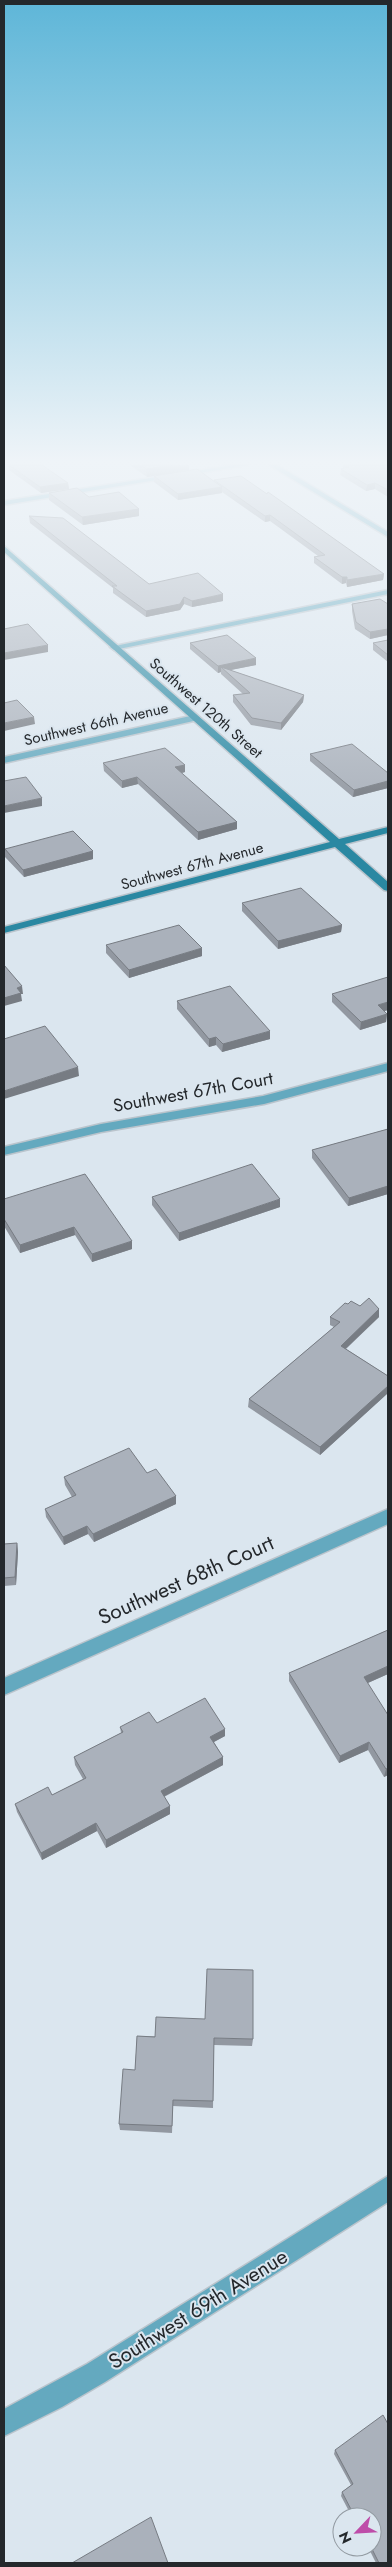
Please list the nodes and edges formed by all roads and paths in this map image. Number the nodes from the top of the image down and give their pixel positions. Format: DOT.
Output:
graph roads {
  1 [pos="45,585"];
  2 [pos="388,592"];
  3 [pos="114,647"];
  4 [pos="195,718"];
  5 [pos="4,760"];
  6 [pos="388,830"];
  7 [pos="337,844"];
  8 [pos="388,888"];
  9 [pos="4,930"];
  10 [pos="388,1068"];
  11 [pos="4,1151"];
  12 [pos="388,1516"];
  13 [pos="4,1687"];
  14 [pos="388,2188"];
  15 [pos="4,2423"];
  1 -- 3 [label="street, Southwest 120th Street"];
  2 -- 3 [label="street"];
  3 -- 4 [label="street, Southwest 120th Street"];
  4 -- 5 [label="street, Southwest 66th Avenue"];
  4 -- 7 [label="street, Southwest 120th Street"];
  6 -- 7 [label="street, Southwest 67th Avenue"];
  7 -- 8 [label="street, Southwest 120th Street"];
  7 -- 9 [label="street, Southwest 67th Avenue"];
  10 -- 11 [label="street, Southwest 67th Court"];
  12 -- 13 [label="street, Southwest 68th Court"];
  14 -- 15 [label="street, Southwest 69th Avenue"];
}
